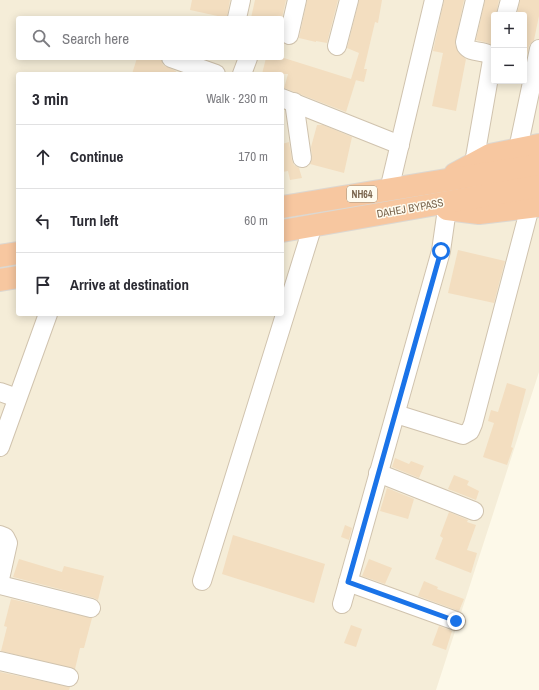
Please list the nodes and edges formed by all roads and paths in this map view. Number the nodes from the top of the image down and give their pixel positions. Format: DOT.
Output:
graph roads {
  1 [pos="241,0"];
  2 [pos="297,0"];
  3 [pos="349,0"];
  4 [pos="434,0"];
  5 [pos="475,0"];
  6 [pos="510,0"];
  7 [pos="507,12"];
  8 [pos="237,16"];
  9 [pos="289,36"];
  10 [pos="337,46"];
  11 [pos="539,49"];
  12 [pos="491,56"];
  13 [pos="175,60"];
  14 [pos="247,60"];
  15 [pos="491,68"];
  16 [pos="205,72"];
  17 [pos="243,72"];
  18 [pos="288,100"];
  19 [pos="290,127"];
  20 [pos="400,145"];
  21 [pos="529,147"];
  22 [pos="302,158"];
  23 [pos="474,163"];
  24 [pos="539,165"];
  25 [pos="539,186"];
  26 [pos="398,188"];
  27 [pos="446,197"];
  28 [pos="284,207"];
  29 [pos="417,207"];
  30 [pos="534,207"];
  31 [pos="313,225"];
  32 [pos="284,231"];
  33 [pos="16,253"];
  34 [pos="0,256"];
  35 [pos="16,277"];
  36 [pos="0,280"];
  37 [pos="47,316"];
  38 [pos="0,392"];
  39 [pos="17,398"];
  40 [pos="396,414"];
  41 [pos="0,447"];
  42 [pos="378,473"];
  43 [pos="474,511"];
  44 [pos="0,535"];
  45 [pos="0,579"];
  46 [pos="202,581"];
  47 [pos="348,582"];
  48 [pos="0,584"];
  49 [pos="342,604"];
  50 [pos="91,608"];
  51 [pos="456,621"];
  52 [pos="0,661"];
  53 [pos="69,677"];
  1 -- 8 [label="street"];
  2 -- 9 [label="street"];
  3 -- 10 [label="street"];
  4 -- 20 [label="street"];
  5 -- 12 [label="street"];
  6 -- 7 [label="street"];
  11 -- 21 [label="street"];
  13 -- 16 [label="street"];
  14 -- 17 [label="street"];
  15 -- 23 [label="street"];
  18 -- 19 [label="street"];
  18 -- 20 [label="street"];
  19 -- 22 [label="street"];
  20 -- 26 [label="street"];
  21 -- 23 [label="highway, NH64"];
  23 -- 27 [label="highway, NH64"];
  24 -- 27 [label="highway, DAHEJ BYPASS"];
  25 -- 27 [label="highway, DAHEJ BYPASS"];
  26 -- 27 [label="highway, DAHEJ BYPASS / NH64"];
  26 -- 28 [label="highway, DAHEJ BYPASS / NH64"];
  26 -- 29 [label="highway"];
  27 -- 29 [label="highway, NH64"];
  27 -- 30 [label="highway, NH64"];
  27 -- 40 [label="street"];
  29 -- 31 [label="highway, DAHEJ BYPASS / NH64"];
  30 -- 40 [label="street"];
  31 -- 32 [label="highway, DAHEJ BYPASS / NH64"];
  31 -- 46 [label="street"];
  33 -- 34 [label="highway"];
  35 -- 36 [label="highway"];
  37 -- 39 [label="street"];
  38 -- 39 [label="street"];
  39 -- 41 [label="street"];
  40 -- 42 [label="street"];
  42 -- 43 [label="street"];
  42 -- 47 [label="street"];
  44 -- 45 [label="street"];
  47 -- 49 [label="street"];
  47 -- 51 [label="street"];
  48 -- 50 [label="street"];
  52 -- 53 [label="street"];
}
